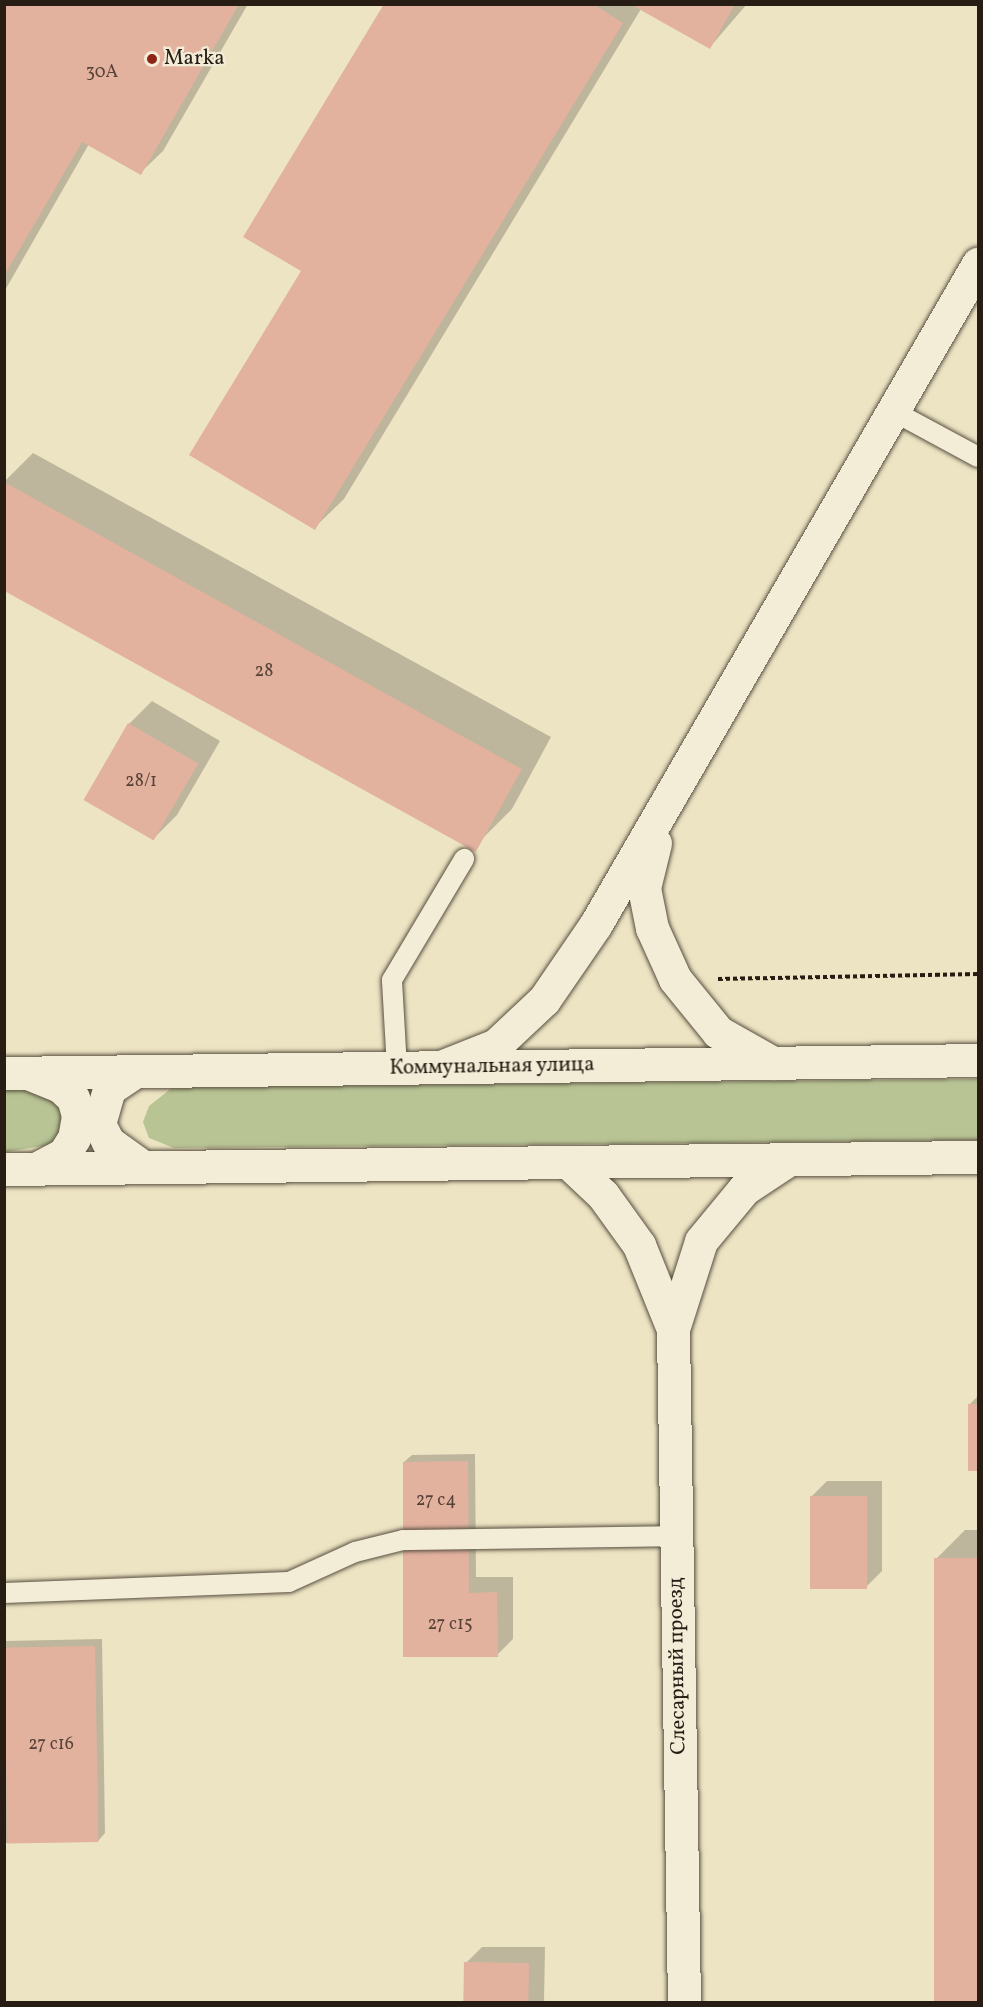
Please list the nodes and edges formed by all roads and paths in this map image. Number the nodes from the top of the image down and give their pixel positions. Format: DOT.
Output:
graph roads {
  1 [pos="978,264"];
  2 [pos="894,411"];
  3 [pos="978,457"];
  4 [pos="665,807"];
  5 [pos="464,859"];
  6 [pos="978,974"];
  7 [pos="675,979"];
  8 [pos="978,1060"];
  9 [pos="773,1063"];
  10 [pos="397,1068"];
  11 [pos="438,1068"];
  12 [pos="134,1072"];
  13 [pos="16,1073"];
  14 [pos="978,1157"];
  15 [pos="788,1160"];
  16 [pos="569,1162"];
  17 [pos="143,1167"];
  18 [pos="38,1168"];
  19 [pos="4,1169"];
  20 [pos="673,1329"];
  21 [pos="675,1536"];
  22 [pos="4,1593"];
  23 [pos="684,2002"];
  1 -- 2 [label="street"];
  2 -- 3 [label="lane"];
  2 -- 4 [label="street"];
  4 -- 7 [label="street"];
  4 -- 11 [label="street"];
  5 -- 10 [label="lane"];
  6 -- 7 [label="path"];
  7 -- 9 [label="street"];
  8 -- 9 [label="street, Коммунальная улица"];
  9 -- 11 [label="street, Коммунальная улица"];
  10 -- 11 [label="street, Коммунальная улица"];
  10 -- 12 [label="street, Коммунальная улица"];
  12 -- 13 [label="street, Коммунальная улица"];
  12 -- 17 [label="street"];
  13 -- 18 [label="street"];
  14 -- 15 [label="street"];
  15 -- 16 [label="street"];
  15 -- 20 [label="street, Слесарный проезд"];
  16 -- 17 [label="street"];
  16 -- 20 [label="street, Слесарный проезд"];
  17 -- 18 [label="street"];
  18 -- 19 [label="street"];
  20 -- 21 [label="street, Слесарный проезд"];
  21 -- 22 [label="lane"];
  21 -- 23 [label="street, Слесарный проезд"];
}
